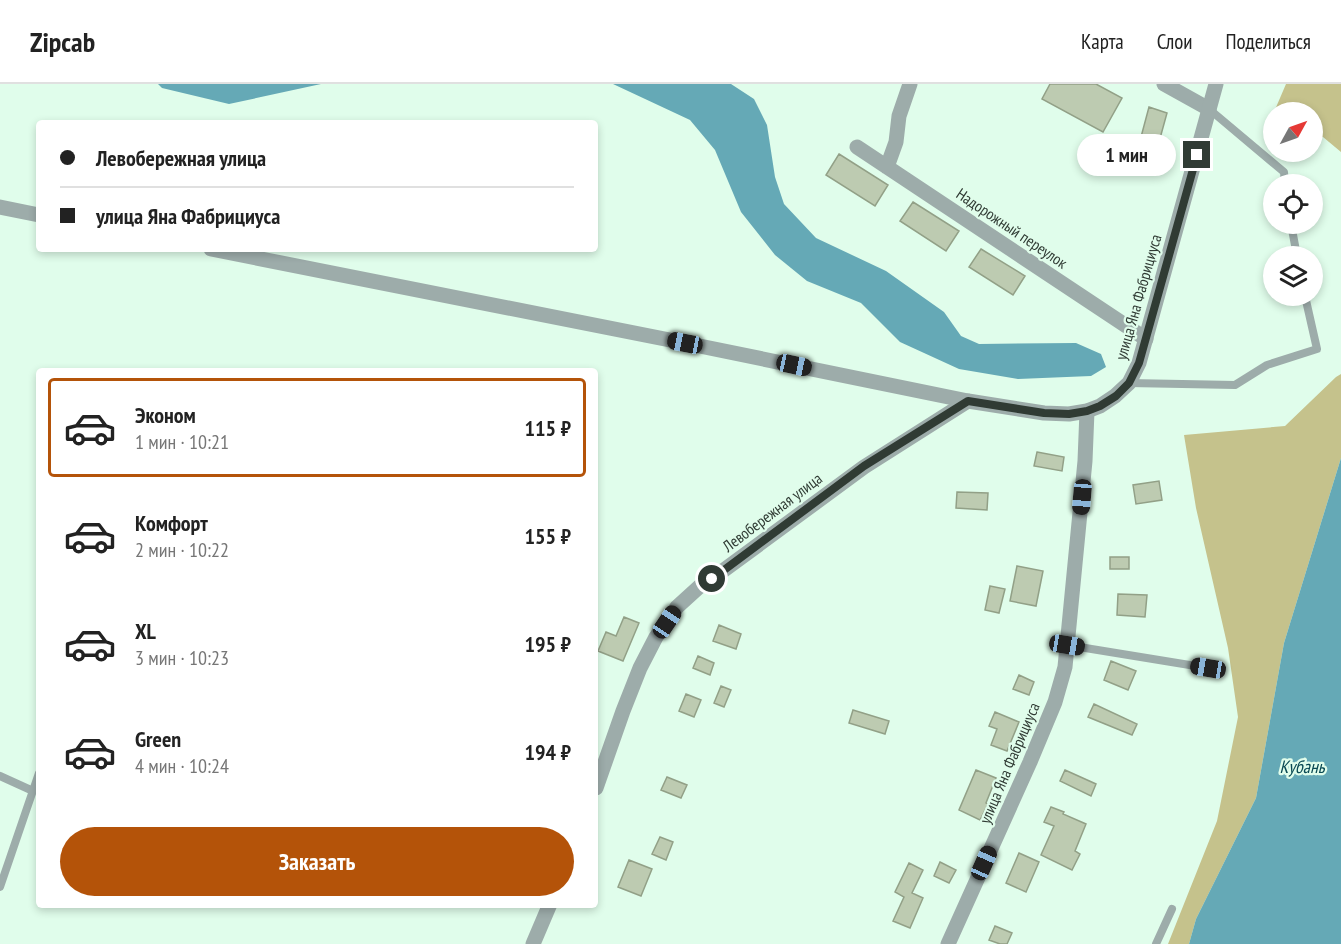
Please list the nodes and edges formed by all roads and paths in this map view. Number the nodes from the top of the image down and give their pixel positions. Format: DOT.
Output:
graph roads {
  1 [pos="910,84"];
  2 [pos="1164,84"];
  3 [pos="1216,84"];
  4 [pos="1209,109"];
  5 [pos="858,147"];
  6 [pos="887,167"];
  7 [pos="1284,174"];
  8 [pos="0,207"];
  9 [pos="36,214"];
  10 [pos="226,252"];
  11 [pos="1307,306"];
  12 [pos="1146,339"];
  13 [pos="1129,383"];
  14 [pos="968,401"];
  15 [pos="1087,411"];
  16 [pos="1067,645"];
  17 [pos="1208,668"];
  18 [pos="0,776"];
  19 [pos="36,782"];
  20 [pos="598,782"];
  21 [pos="33,790"];
  22 [pos="0,887"];
  23 [pos="548,908"];
  24 [pos="1172,909"];
  25 [pos="533,944"];
  26 [pos="948,944"];
  27 [pos="1156,944"];
  1 -- 6 [label="street"];
  2 -- 4 [label="street"];
  3 -- 4 [label="street, улица Яна Фабрициуса"];
  4 -- 7 [label="lane"];
  4 -- 12 [label="street, улица Яна Фабрициуса"];
  5 -- 6 [label="street, Надорожный переулок"];
  6 -- 12 [label="street, Надорожный переулок"];
  8 -- 9 [label="street"];
  10 -- 14 [label="street"];
  11 -- 13 [label="lane"];
  12 -- 13 [label="street, улица Яна Фабрициуса"];
  13 -- 15 [label="street, улица Яна Фабрициуса"];
  14 -- 15 [label="street"];
  14 -- 20 [label="street, Левобережная улица"];
  15 -- 16 [label="street, улица Яна Фабрициуса"];
  16 -- 17 [label="lane"];
  16 -- 26 [label="street, улица Яна Фабрициуса"];
  18 -- 21 [label="lane"];
  19 -- 21 [label="lane"];
  21 -- 22 [label="lane"];
  23 -- 25 [label="street"];
  24 -- 27 [label="lane"];
}
